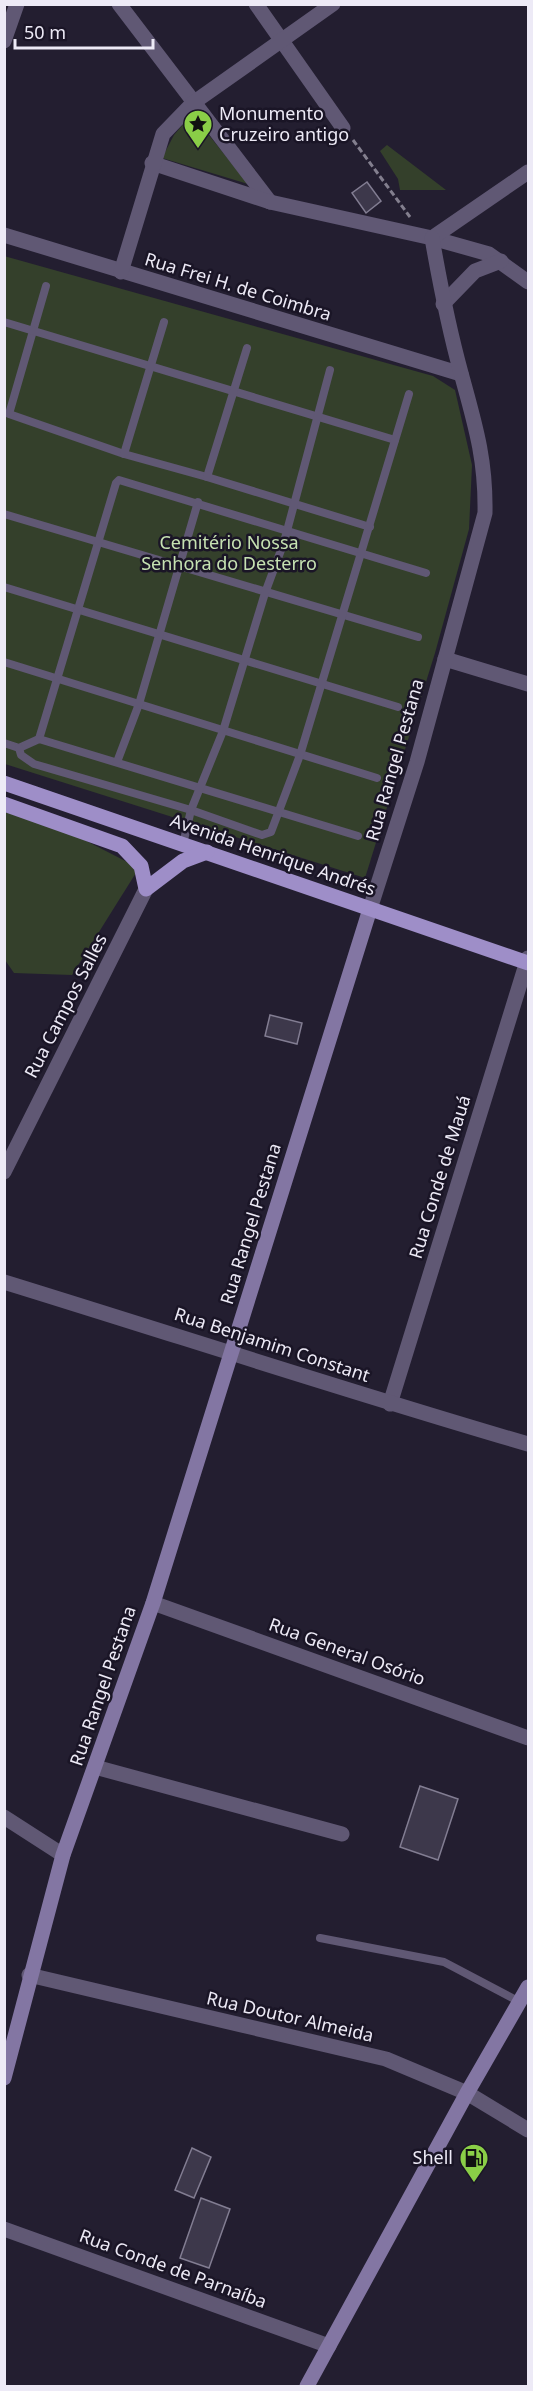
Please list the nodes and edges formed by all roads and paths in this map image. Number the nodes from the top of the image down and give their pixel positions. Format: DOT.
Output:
graph roads {
  1 [pos="17,4"];
  2 [pos="119,4"];
  3 [pos="256,4"];
  4 [pos="333,4"];
  5 [pos="4,41"];
  6 [pos="283,41"];
  7 [pos="193,103"];
  8 [pos="343,128"];
  9 [pos="152,163"];
  10 [pos="528,172"];
  11 [pos="270,202"];
  12 [pos="4,236"];
  13 [pos="429,238"];
  14 [pos="501,261"];
  15 [pos="120,272"];
  16 [pos="528,282"];
  17 [pos="46,286"];
  18 [pos="443,304"];
  19 [pos="4,322"];
  20 [pos="164,322"];
  21 [pos="33,331"];
  22 [pos="247,348"];
  23 [pos="151,366"];
  24 [pos="330,370"];
  25 [pos="461,375"];
  26 [pos="234,390"];
  27 [pos="409,394"];
  28 [pos="318,414"];
  29 [pos="395,440"];
  30 [pos="124,454"];
  31 [pos="207,477"];
  32 [pos="198,502"];
  33 [pos="294,505"];
  34 [pos="4,514"];
  35 [pos="370,527"];
  36 [pos="287,532"];
  37 [pos="98,542"];
  38 [pos="362,555"];
  39 [pos="180,567"];
  40 [pos="426,573"];
  41 [pos="4,587"];
  42 [pos="265,593"];
  43 [pos="76,609"];
  44 [pos="344,615"];
  45 [pos="160,635"];
  46 [pos="418,637"];
  47 [pos="445,659"];
  48 [pos="246,661"];
  49 [pos="4,662"];
  50 [pos="56,678"];
  51 [pos="320,684"];
  52 [pos="528,684"];
  53 [pos="139,704"];
  54 [pos="398,706"];
  55 [pos="223,731"];
  56 [pos="39,739"];
  57 [pos="4,744"];
  58 [pos="19,748"];
  59 [pos="300,755"];
  60 [pos="117,762"];
  61 [pos="377,778"];
  62 [pos="4,783"];
  63 [pos="200,788"];
  64 [pos="4,804"];
  65 [pos="191,810"];
  66 [pos="279,812"];
  67 [pos="358,836"];
  68 [pos="183,844"];
  69 [pos="207,852"];
  70 [pos="146,889"];
  71 [pos="370,909"];
  72 [pos="528,961"];
  73 [pos="4,1172"];
  74 [pos="4,1282"];
  75 [pos="232,1352"];
  76 [pos="390,1404"];
  77 [pos="528,1444"];
  78 [pos="153,1603"];
  79 [pos="528,1738"];
  80 [pos="95,1767"];
  81 [pos="4,1817"];
  82 [pos="342,1834"];
  83 [pos="63,1855"];
  84 [pos="320,1938"];
  85 [pos="29,1976"];
  86 [pos="528,1987"];
  87 [pos="520,2002"];
  88 [pos="6,2072"];
  89 [pos="467,2093"];
  90 [pos="528,2130"];
  91 [pos="4,2229"];
  92 [pos="329,2346"];
  93 [pos="307,2386"];
  1 -- 5 [label="street"];
  2 -- 7 [label="street"];
  3 -- 6 [label="street"];
  4 -- 6 [label="street"];
  6 -- 7 [label="street"];
  6 -- 8 [label="street"];
  7 -- 9 [label="street"];
  7 -- 11 [label="street"];
  8 -- 13 [label="path"];
  9 -- 11 [label="street"];
  9 -- 15 [label="street"];
  10 -- 13 [label="street"];
  11 -- 13 [label="street"];
  12 -- 15 [label="street, Rua Frei H. de Coimbra"];
  13 -- 14 [label="street"];
  13 -- 18 [label="street, Rua Rangel Pestana"];
  14 -- 16 [label="street"];
  14 -- 18 [label="street"];
  15 -- 25 [label="street, Rua Frei H. de Coimbra"];
  17 -- 21 [label="lane"];
  18 -- 25 [label="street, Rua Rangel Pestana"];
  19 -- 21 [label="lane"];
  20 -- 23 [label="lane"];
  21 -- 23 [label="lane"];
  21 -- 30 [label="lane"];
  22 -- 26 [label="lane"];
  23 -- 26 [label="lane"];
  23 -- 30 [label="lane"];
  24 -- 28 [label="lane"];
  25 -- 47 [label="street, Rua Rangel Pestana"];
  26 -- 28 [label="lane"];
  26 -- 31 [label="lane"];
  27 -- 29 [label="lane"];
  28 -- 29 [label="lane"];
  28 -- 33 [label="lane"];
  29 -- 35 [label="lane"];
  30 -- 31 [label="lane"];
  31 -- 33 [label="lane"];
  32 -- 36 [label="lane"];
  32 -- 37 [label="lane"];
  32 -- 39 [label="lane"];
  33 -- 35 [label="lane"];
  33 -- 36 [label="lane"];
  34 -- 37 [label="lane"];
  35 -- 38 [label="lane"];
  36 -- 38 [label="lane"];
  36 -- 42 [label="lane"];
  37 -- 39 [label="lane"];
  37 -- 43 [label="lane"];
  38 -- 40 [label="lane"];
  38 -- 44 [label="lane"];
  39 -- 42 [label="lane"];
  39 -- 45 [label="lane"];
  41 -- 43 [label="lane"];
  42 -- 44 [label="lane"];
  42 -- 48 [label="lane"];
  43 -- 45 [label="lane"];
  43 -- 50 [label="lane"];
  44 -- 46 [label="lane"];
  44 -- 51 [label="lane"];
  45 -- 48 [label="lane"];
  45 -- 53 [label="lane"];
  47 -- 52 [label="street"];
  47 -- 71 [label="street, Rua Rangel Pestana"];
  48 -- 51 [label="lane"];
  48 -- 55 [label="lane"];
  49 -- 50 [label="lane"];
  50 -- 53 [label="lane"];
  50 -- 56 [label="lane"];
  51 -- 54 [label="lane"];
  51 -- 59 [label="lane"];
  53 -- 55 [label="lane"];
  53 -- 60 [label="lane"];
  55 -- 59 [label="lane"];
  55 -- 63 [label="lane"];
  56 -- 58 [label="lane"];
  56 -- 60 [label="lane"];
  57 -- 58 [label="lane"];
  58 -- 65 [label="lane"];
  59 -- 61 [label="lane"];
  59 -- 66 [label="lane"];
  60 -- 63 [label="lane"];
  62 -- 68 [label="main road, Avenida Henrique Andrés"];
  63 -- 65 [label="lane"];
  63 -- 66 [label="lane"];
  64 -- 70 [label="main road"];
  65 -- 66 [label="lane"];
  65 -- 68 [label="lane"];
  66 -- 67 [label="lane"];
  68 -- 69 [label="main road, Avenida Henrique Andrés"];
  69 -- 70 [label="main road"];
  69 -- 71 [label="main road, Avenida Henrique Andrés"];
  70 -- 73 [label="street, Rua Campos Salles"];
  71 -- 72 [label="main road, Avenida Henrique Andrés"];
  71 -- 75 [label="main road, Rua Rangel Pestana"];
  72 -- 76 [label="street, Rua Conde de Mauá"];
  74 -- 75 [label="street, Rua Benjamim Constant"];
  75 -- 76 [label="street, Rua Benjamim Constant"];
  75 -- 78 [label="main road, Rua Rangel Pestana"];
  76 -- 77 [label="street, Rua Benjamim Constant"];
  78 -- 79 [label="street, Rua General Osório"];
  78 -- 80 [label="main road, Rua Rangel Pestana"];
  80 -- 82 [label="street"];
  80 -- 83 [label="main road, Rua Rangel Pestana"];
  81 -- 83 [label="street"];
  83 -- 85 [label="main road, Rua Rangel Pestana"];
  84 -- 87 [label="lane"];
  85 -- 88 [label="main road, Rua Rangel Pestana"];
  85 -- 89 [label="street, Rua Doutor Almeida"];
  86 -- 87 [label="main road"];
  87 -- 89 [label="main road"];
  89 -- 90 [label="street, Rua Doutor Almeida"];
  89 -- 92 [label="main road"];
  91 -- 92 [label="street, Rua Conde de Parnaíba"];
  92 -- 93 [label="main road"];
}
